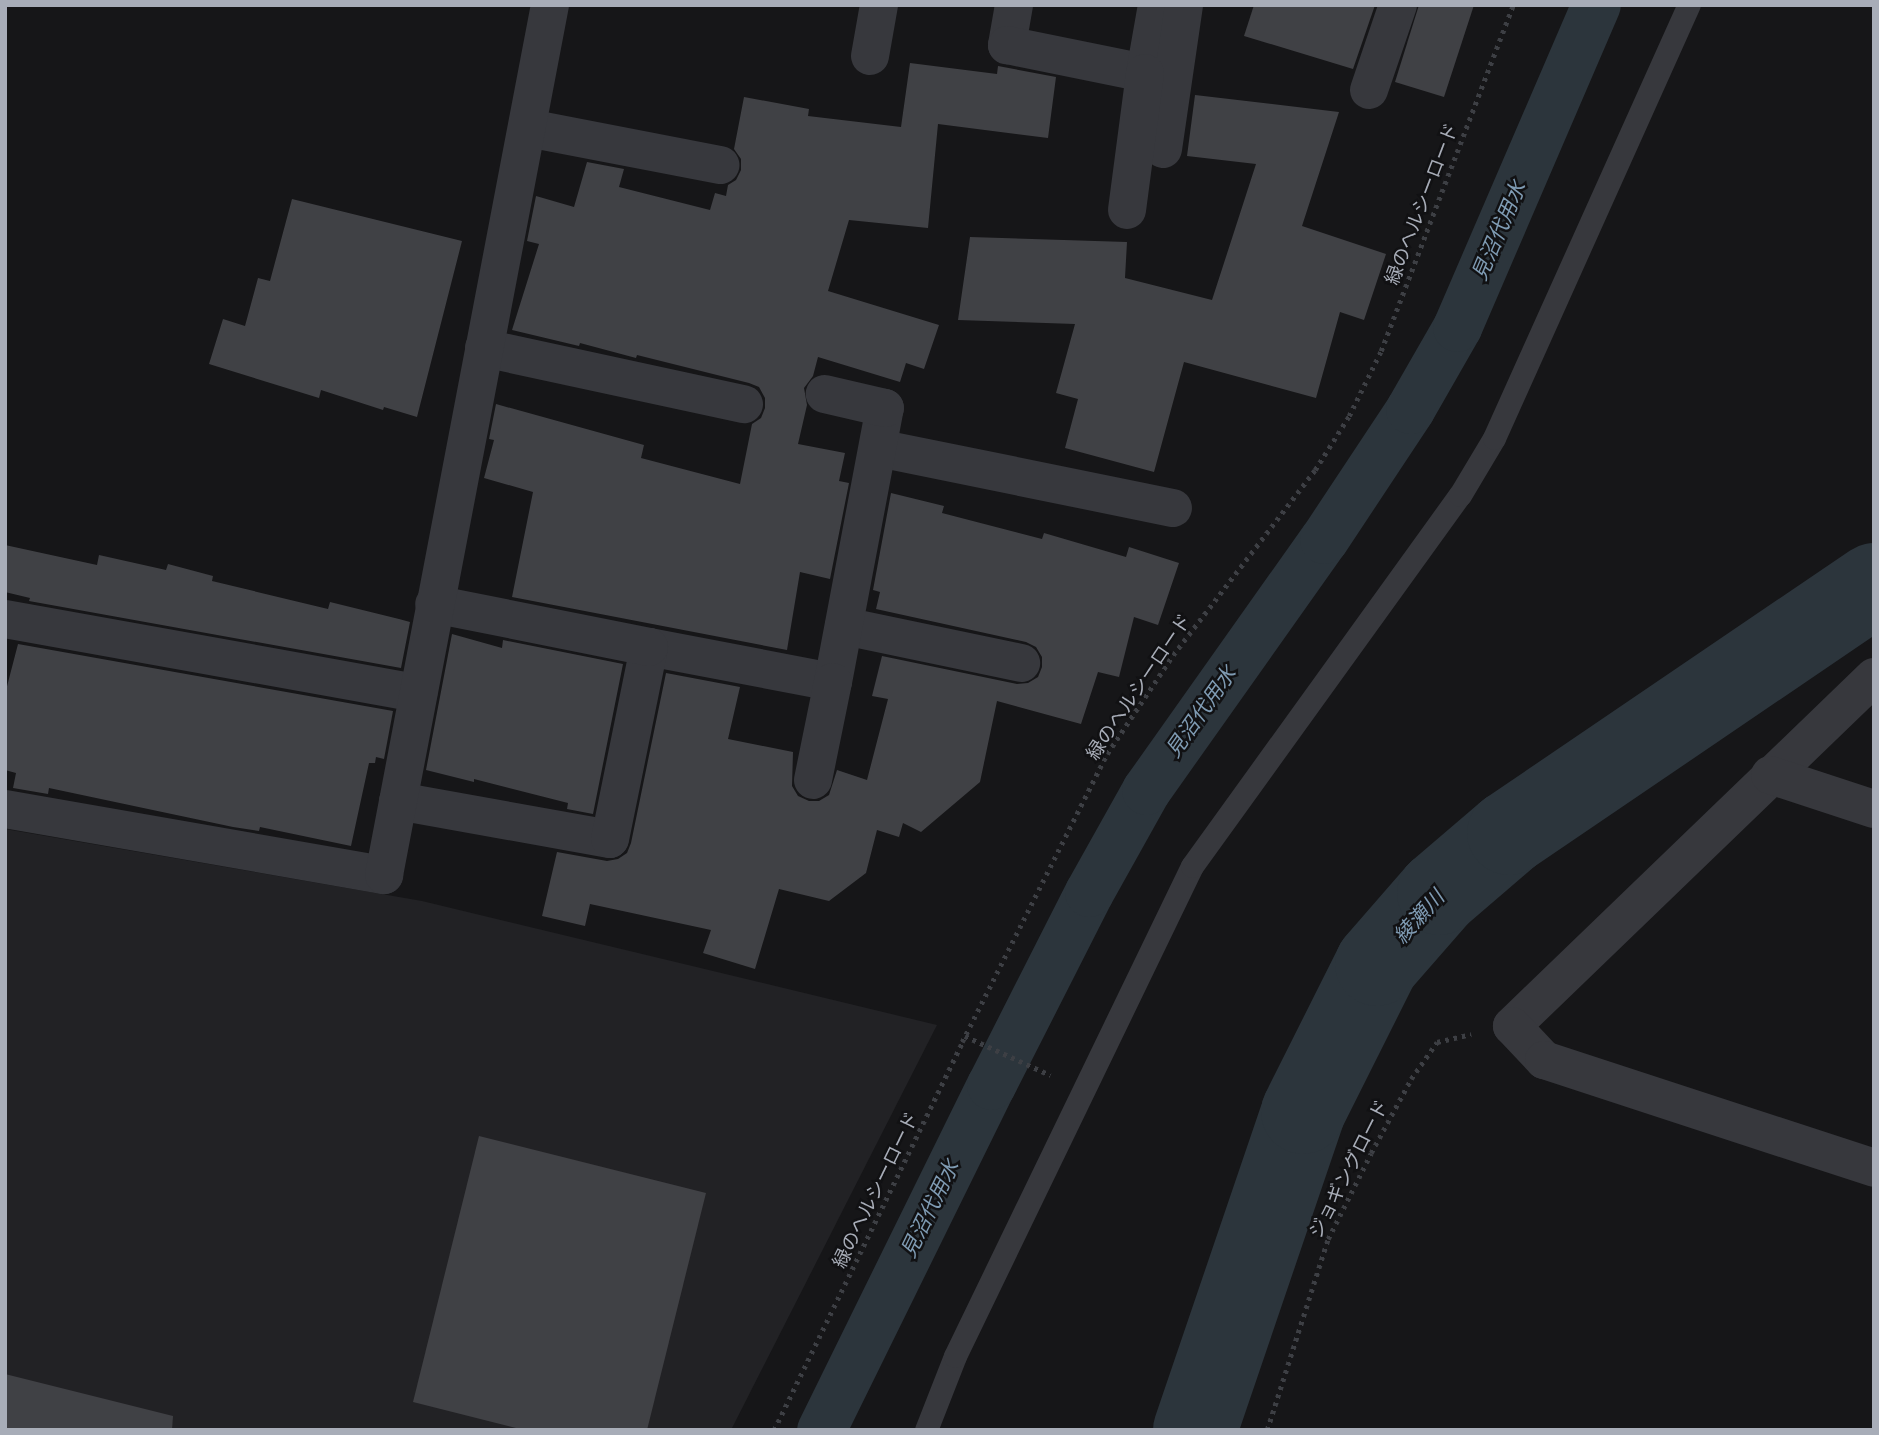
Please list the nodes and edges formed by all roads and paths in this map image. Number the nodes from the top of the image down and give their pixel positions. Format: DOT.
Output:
graph roads {
  1 [pos="550,5"];
  2 [pos="879,5"];
  3 [pos="1014,5"];
  4 [pos="1157,5"];
  5 [pos="1184,5"];
  6 [pos="1398,5"];
  7 [pos="1513,5"];
  8 [pos="1689,5"];
  9 [pos="870,56"];
  10 [pos="1145,73"];
  11 [pos="1369,90"];
  12 [pos="528,128"];
  13 [pos="1163,149"];
  14 [pos="720,165"];
  15 [pos="1127,210"];
  16 [pos="484,348"];
  17 [pos="825,394"];
  18 [pos="744,404"];
  19 [pos="878,448"];
  20 [pos="1172,508"];
  21 [pos="434,604"];
  22 [pos="5,619"];
  23 [pos="844,626"];
  24 [pos="649,647"];
  25 [pos="1021,663"];
  26 [pos="1874,677"];
  27 [pos="833,682"];
  28 [pos="418,693"];
  29 [pos="1770,775"];
  30 [pos="813,780"];
  31 [pos="398,801"];
  32 [pos="5,809"];
  33 [pos="1874,809"];
  34 [pos="1512,1026"];
  35 [pos="965,1036"];
  36 [pos="1051,1075"];
  37 [pos="1874,1168"];
  38 [pos="774,1430"];
  39 [pos="926,1430"];
  40 [pos="1267,1430"];
  1 -- 12 [label="street"];
  2 -- 9 [label="street"];
  3 -- 10 [label="street"];
  4 -- 10 [label="street"];
  5 -- 13 [label="street"];
  6 -- 11 [label="street"];
  7 -- 35 [label="path, 緑のヘルシーロード"];
  8 -- 39 [label="lane"];
  10 -- 15 [label="street"];
  12 -- 14 [label="street"];
  12 -- 16 [label="street"];
  16 -- 18 [label="street"];
  16 -- 21 [label="street"];
  17 -- 19 [label="street"];
  19 -- 20 [label="street"];
  19 -- 23 [label="street"];
  21 -- 24 [label="street"];
  21 -- 28 [label="street"];
  22 -- 28 [label="street"];
  23 -- 25 [label="street"];
  23 -- 27 [label="street"];
  24 -- 27 [label="street"];
  24 -- 31 [label="street"];
  26 -- 29 [label="street"];
  27 -- 30 [label="street"];
  28 -- 31 [label="street"];
  29 -- 33 [label="street"];
  29 -- 34 [label="street"];
  31 -- 32 [label="street"];
  34 -- 37 [label="street"];
  34 -- 40 [label="path, ジョギングロード"];
  35 -- 36 [label="path"];
  35 -- 38 [label="path, 緑のヘルシーロード"];
}
